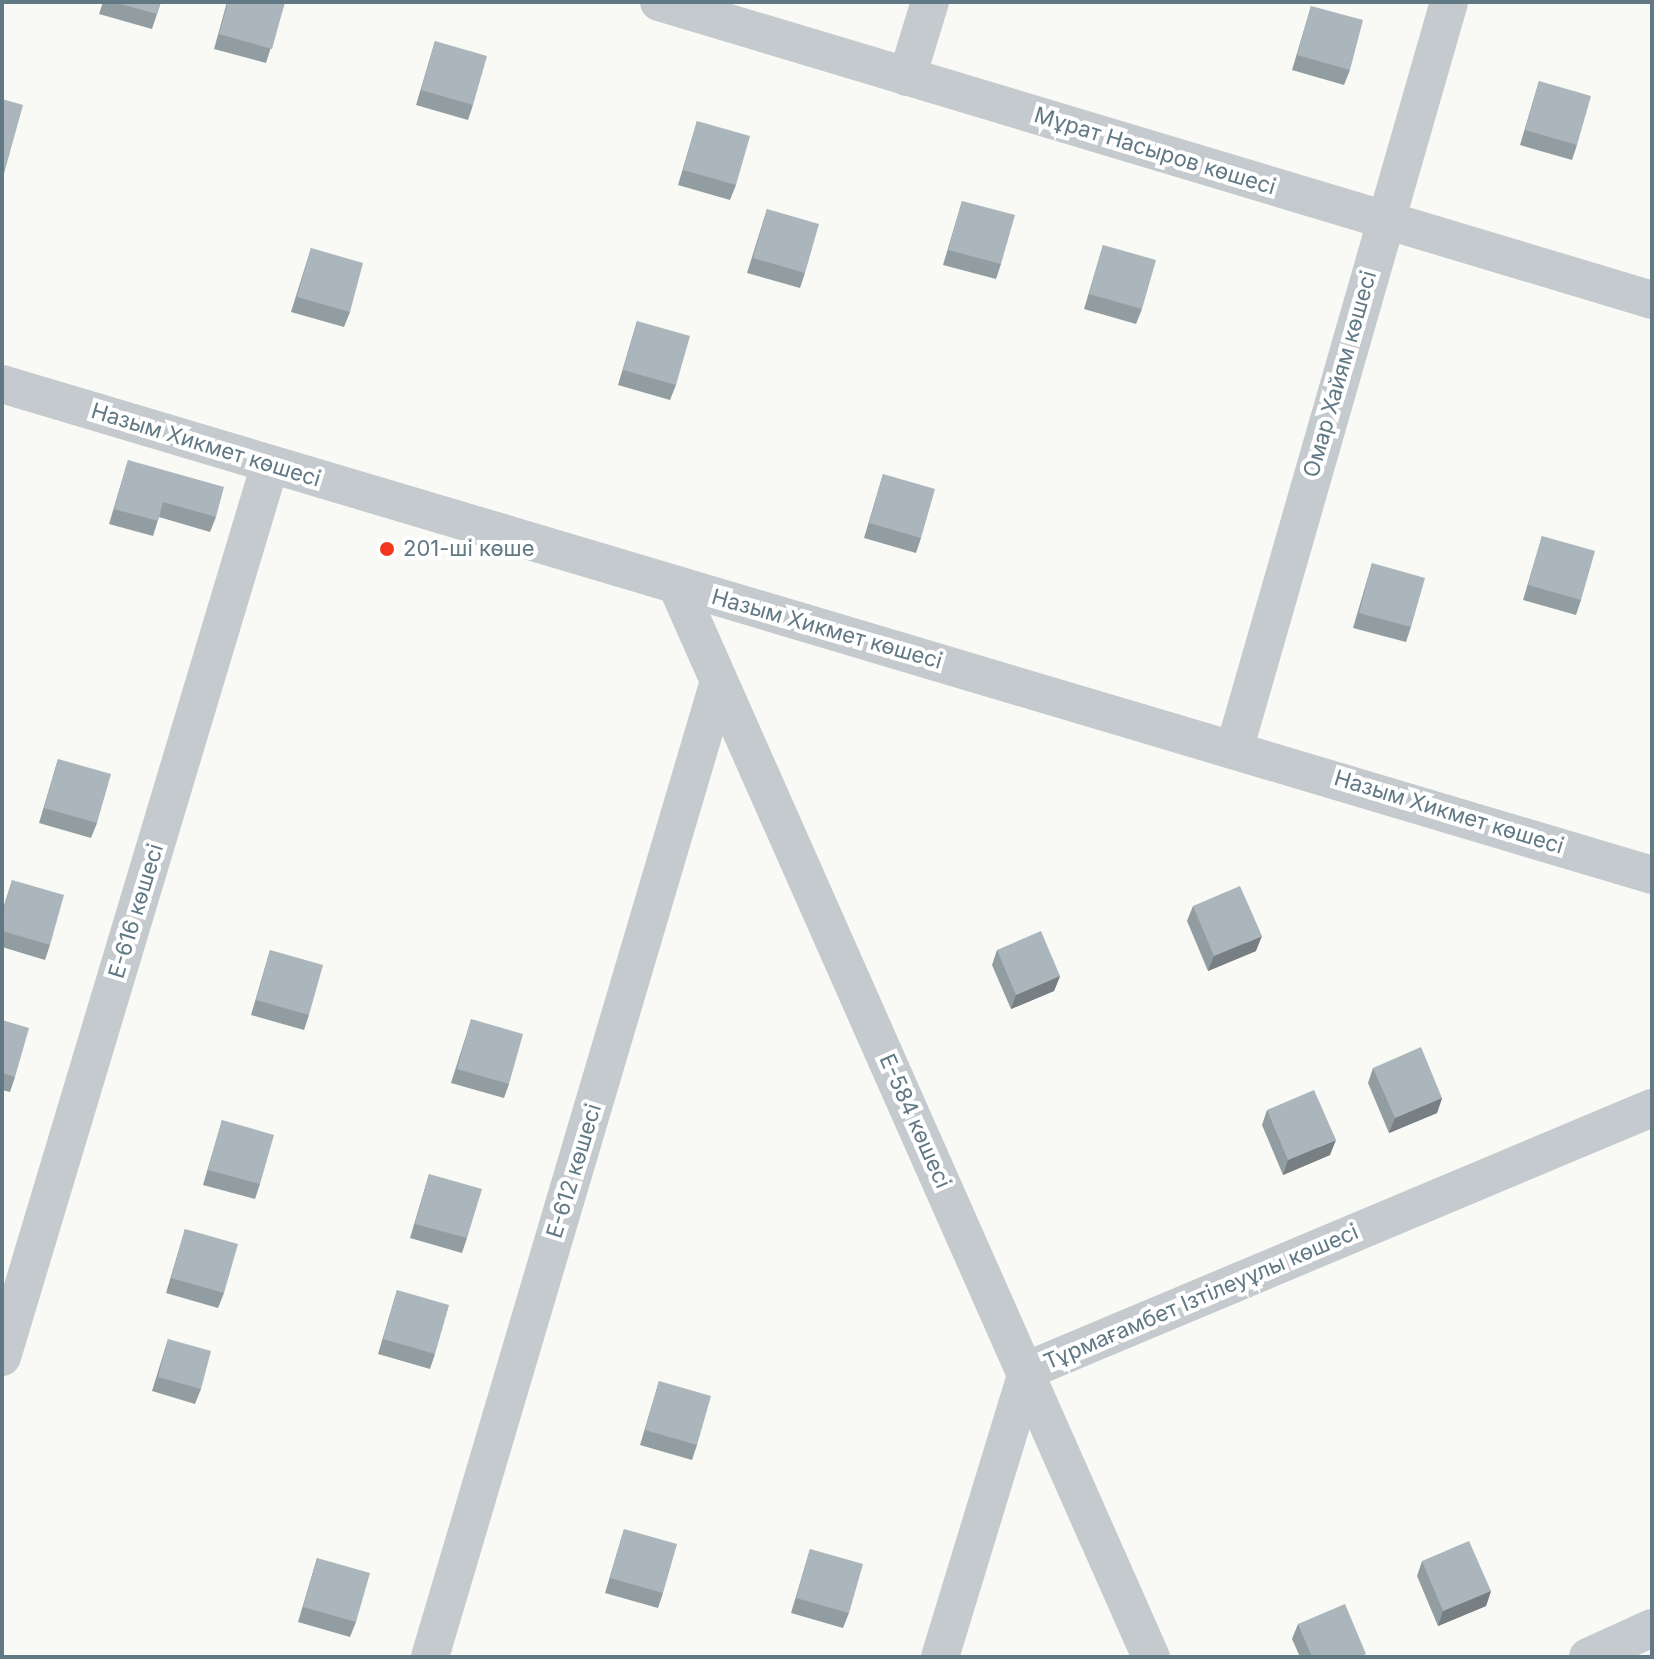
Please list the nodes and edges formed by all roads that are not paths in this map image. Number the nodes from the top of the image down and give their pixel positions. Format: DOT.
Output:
graph roads {
  1 [pos="659,2"];
  2 [pos="930,2"];
  3 [pos="1449,2"];
  4 [pos="907,77"];
  5 [pos="1383,220"];
  6 [pos="1652,300"];
  7 [pos="2,384"];
  8 [pos="270,464"];
  9 [pos="677,586"];
  10 [pos="718,685"];
  11 [pos="1235,747"];
  12 [pos="1652,875"];
  13 [pos="1652,1108"];
  14 [pos="2,1357"];
  15 [pos="1028,1370"];
  16 [pos="1652,1628"];
  17 [pos="430,1657"];
  18 [pos="940,1657"];
  19 [pos="1151,1657"];
  20 [pos="1588,1657"];
  1 -- 4 [label="street, Мұрат Насыров көшесі"];
  2 -- 4 [label="street"];
  3 -- 5 [label="street, Омар Хайям көшесі"];
  4 -- 5 [label="street, Мұрат Насыров көшесі"];
  5 -- 6 [label="street, Мұрат Насыров көшесі"];
  5 -- 11 [label="street, Омар Хайям көшесі"];
  7 -- 8 [label="street, Назым Хикмет көшесі"];
  8 -- 9 [label="street, Назым Хикмет көшесі"];
  8 -- 14 [label="street, Е-616 көшесі"];
  9 -- 10 [label="street, Е-584 көшесі"];
  9 -- 11 [label="street, Назым Хикмет көшесі"];
  10 -- 15 [label="street, Е-584 көшесі"];
  10 -- 17 [label="street, Е-612 көшесі"];
  11 -- 12 [label="street, Назым Хикмет көшесі"];
  13 -- 15 [label="street, Тұрмағамбет Ізтілеуұлы көшесі"];
  15 -- 18 [label="street, Тұрмағамбет Ізтілеуұлы көшесі"];
  15 -- 19 [label="street, Е-584 көшесі"];
  16 -- 20 [label="street"];
}
